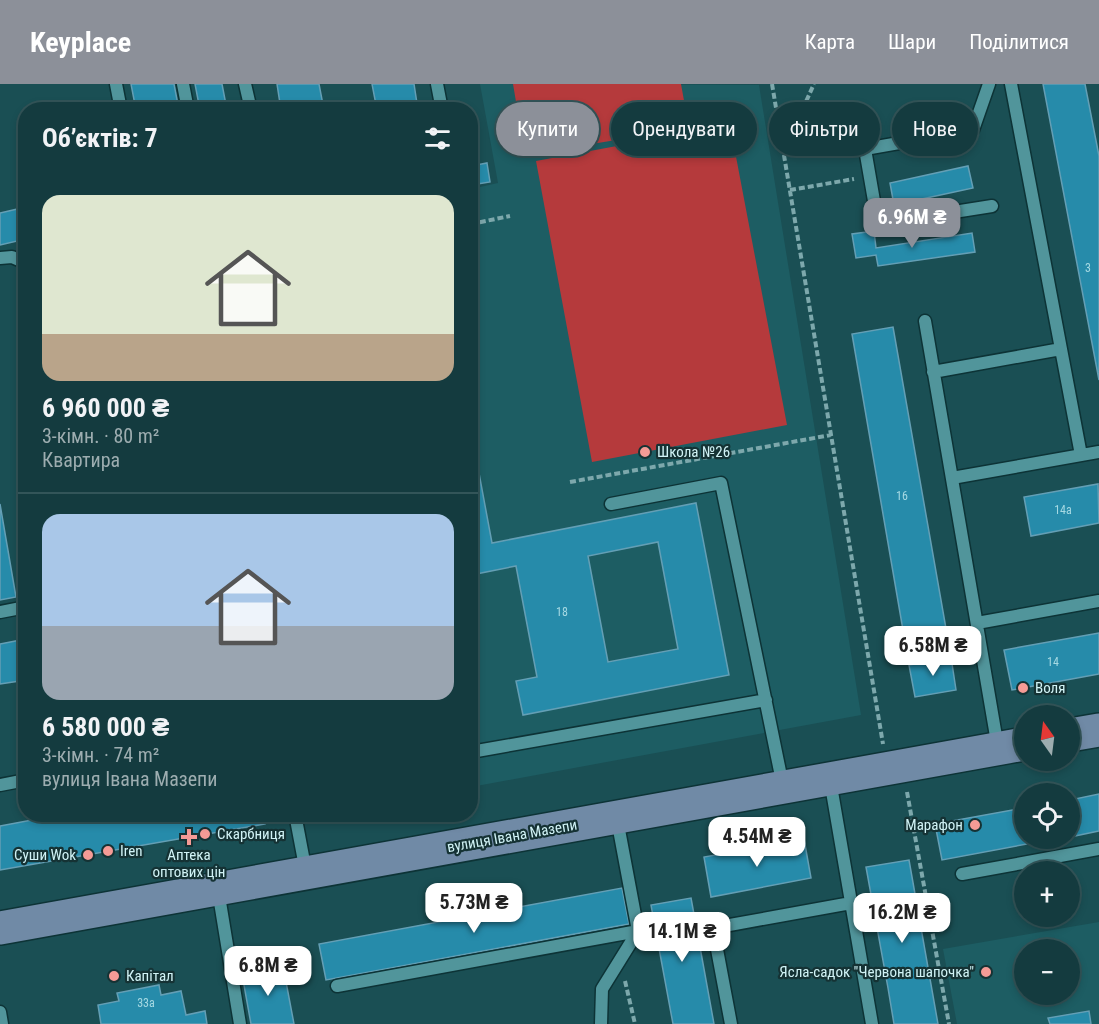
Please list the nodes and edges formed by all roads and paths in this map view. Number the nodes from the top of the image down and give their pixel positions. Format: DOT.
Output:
graph roads {
  1 [pos="116,84"];
  2 [pos="183,84"];
  3 [pos="245,84"];
  4 [pos="437,84"];
  5 [pos="772,84"];
  6 [pos="814,84"];
  7 [pos="989,84"];
  8 [pos="1011,84"];
  9 [pos="119,102"];
  10 [pos="186,102"];
  11 [pos="249,102"];
  12 [pos="440,102"];
  13 [pos="775,102"];
  14 [pos="806,102"];
  15 [pos="785,156"];
  16 [pos="869,176"];
  17 [pos="790,190"];
  18 [pos="992,206"];
  19 [pos="510,216"];
  20 [pos="478,223"];
  21 [pos="0,258"];
  22 [pos="18,259"];
  23 [pos="925,321"];
  24 [pos="1061,349"];
  25 [pos="933,372"];
  26 [pos="831,435"];
  27 [pos="1099,452"];
  28 [pos="1081,455"];
  29 [pos="952,478"];
  30 [pos="570,482"];
  31 [pos="611,504"];
  32 [pos="1099,601"];
  33 [pos="18,609"];
  34 [pos="0,612"];
  35 [pos="977,623"];
  36 [pos="766,700"];
  37 [pos="1099,730"];
  38 [pos="1080,733"];
  39 [pos="1011,746"];
  40 [pos="478,751"];
  41 [pos="895,767"];
  42 [pos="830,778"];
  43 [pos="18,782"];
  44 [pos="0,785"];
  45 [pos="783,787"];
  46 [pos="617,817"];
  47 [pos="296,822"];
  48 [pos="1099,849"];
  49 [pos="306,873"];
  50 [pos="962,874"];
  51 [pos="218,889"];
  52 [pos="851,903"];
  53 [pos="0,928"];
  54 [pos="638,931"];
  55 [pos="620,960"];
  56 [pos="337,986"];
  57 [pos="0,1012"];
  58 [pos="2,1024"];
  59 [pos="240,1024"];
  60 [pos="601,1024"];
  61 [pos="635,1024"];
  62 [pos="731,1024"];
  63 [pos="872,1024"];
  64 [pos="949,1024"];
  1 -- 9 [label="lane"];
  2 -- 10 [label="lane"];
  3 -- 11 [label="lane"];
  4 -- 12 [label="lane"];
  5 -- 13 [label="path"];
  6 -- 14 [label="path"];
  7 -- 16 [label="lane"];
  8 -- 24 [label="lane"];
  15 -- 17 [label="path"];
  16 -- 17 [label="path"];
  16 -- 18 [label="lane"];
  17 -- 26 [label="path"];
  19 -- 20 [label="path"];
  21 -- 22 [label="lane"];
  23 -- 25 [label="lane"];
  24 -- 25 [label="lane"];
  24 -- 28 [label="lane"];
  25 -- 29 [label="lane"];
  26 -- 30 [label="path"];
  26 -- 41 [label="path"];
  27 -- 28 [label="lane"];
  28 -- 29 [label="lane"];
  29 -- 35 [label="lane"];
  31 -- 36 [label="lane"];
  32 -- 35 [label="lane"];
  33 -- 34 [label="lane"];
  35 -- 39 [label="lane"];
  36 -- 40 [label="lane"];
  36 -- 45 [label="lane"];
  37 -- 38 [label="main road"];
  39 -- 41 [label="main road, вулиця Івана Мазепи"];
  41 -- 42 [label="main road, вулиця Івана Мазепи"];
  41 -- 64 [label="path"];
  42 -- 45 [label="main road, вулиця Івана Мазепи"];
  42 -- 52 [label="lane"];
  43 -- 44 [label="lane"];
  45 -- 46 [label="main road, вулиця Івана Мазепи"];
  46 -- 49 [label="main road, вулиця Івана Мазепи"];
  46 -- 54 [label="lane"];
  47 -- 49 [label="lane"];
  48 -- 50 [label="lane"];
  49 -- 51 [label="main road, вулиця Івана Мазепи"];
  51 -- 53 [label="main road, вулиця Івана Мазепи"];
  51 -- 59 [label="lane"];
  52 -- 62 [label="lane"];
  52 -- 63 [label="lane"];
  54 -- 55 [label="lane"];
  54 -- 56 [label="lane"];
  55 -- 60 [label="lane"];
  55 -- 61 [label="path"];
  57 -- 58 [label="lane"];
}
